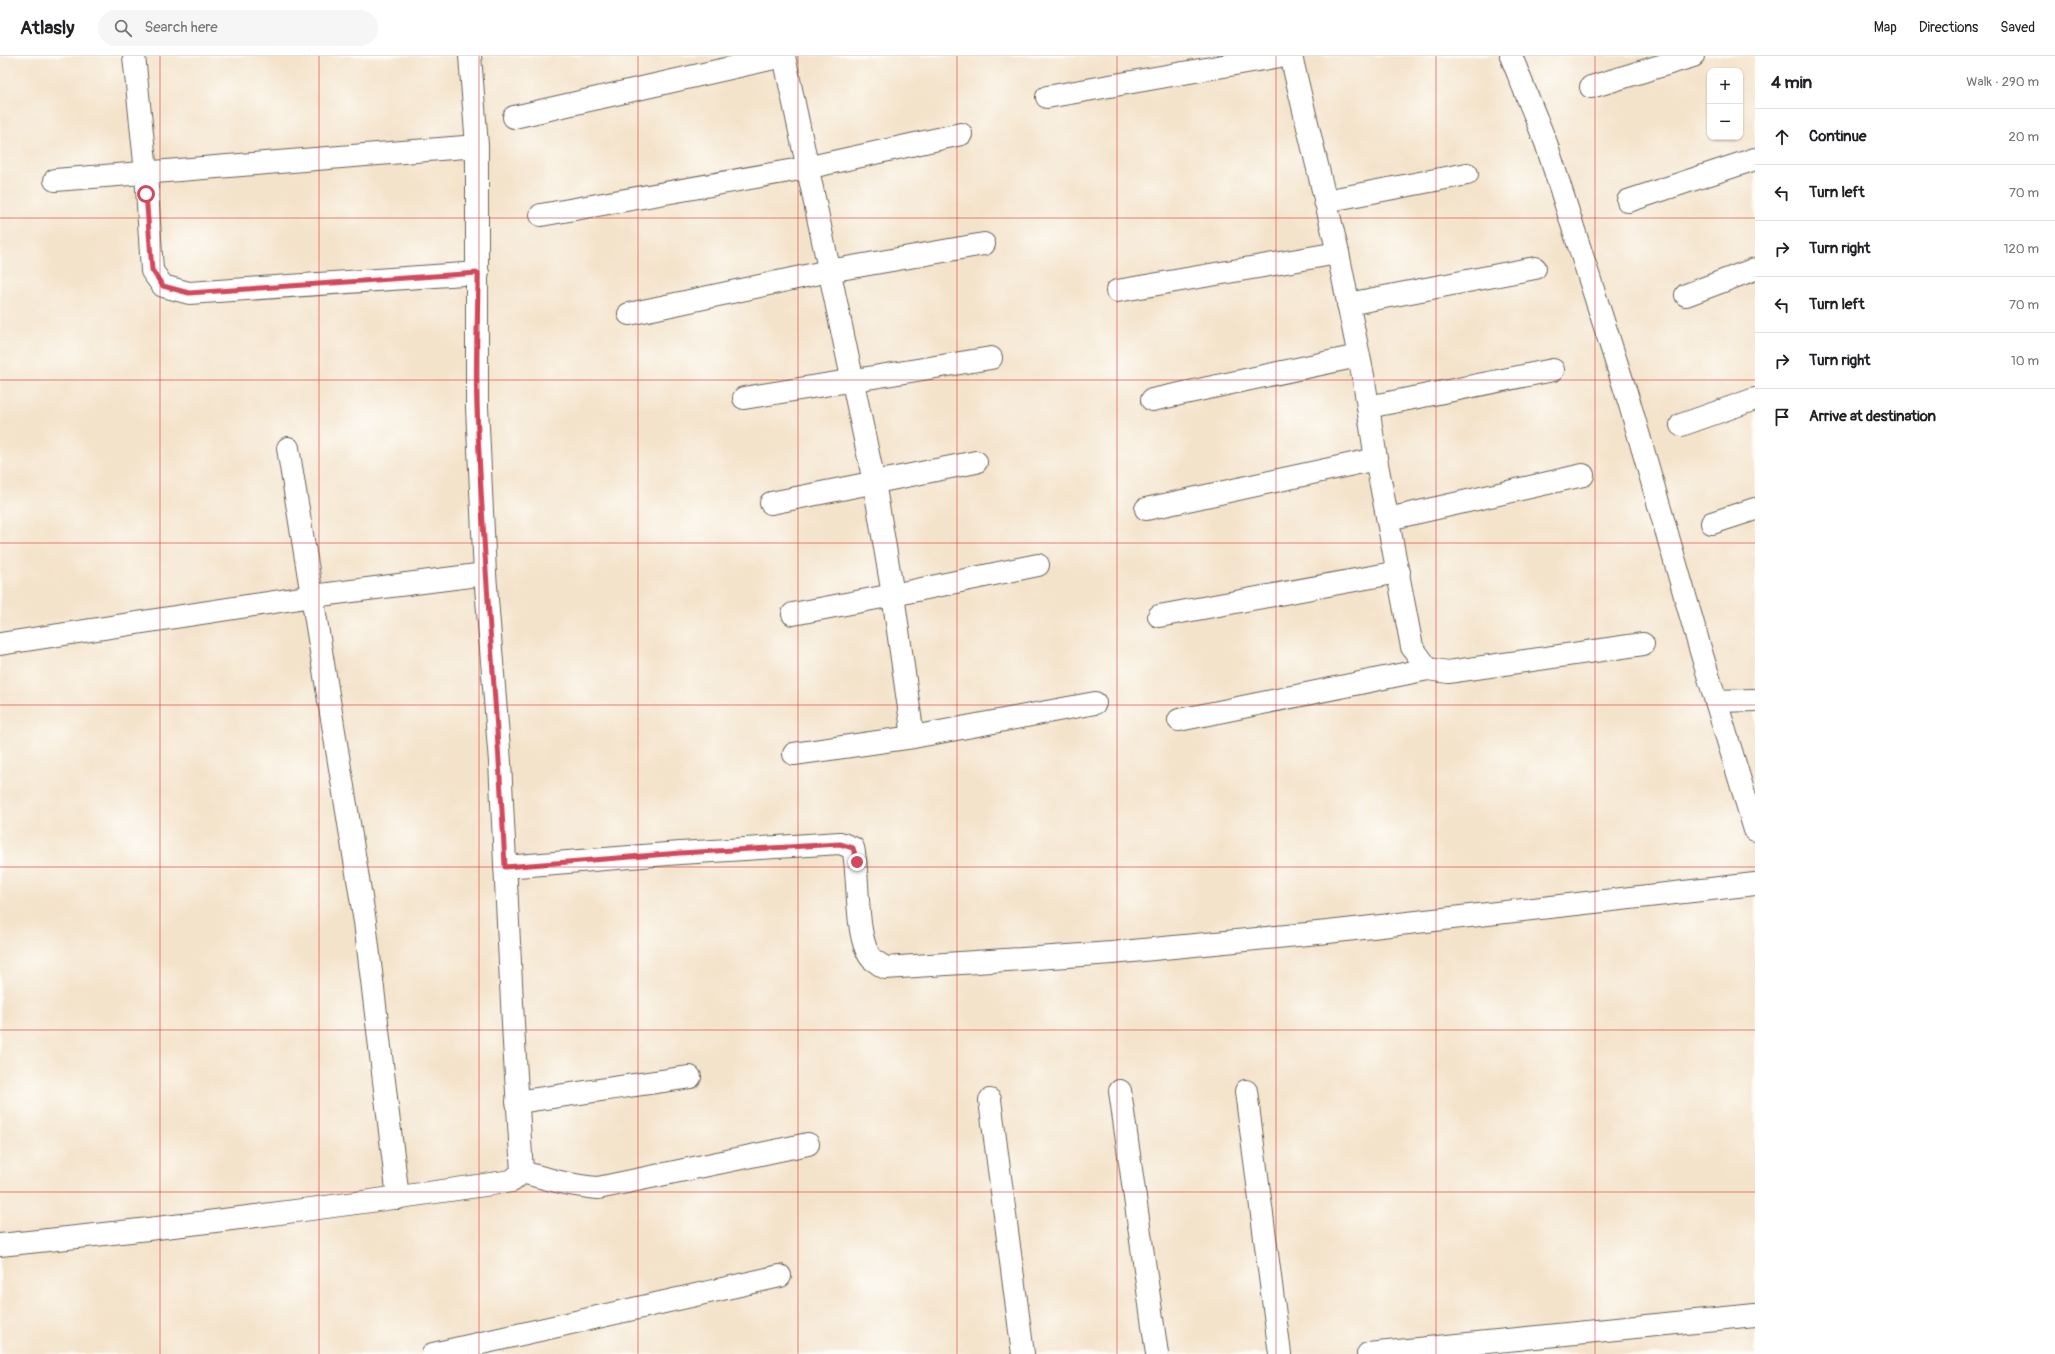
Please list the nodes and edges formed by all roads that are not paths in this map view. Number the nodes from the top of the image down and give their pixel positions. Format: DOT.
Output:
graph roads {
  1 [pos="134,56"];
  2 [pos="470,56"];
  3 [pos="783,56"];
  4 [pos="1280,56"];
  5 [pos="1291,56"];
  6 [pos="1511,56"];
  7 [pos="1693,56"];
  8 [pos="1591,87"];
  9 [pos="1047,97"];
  10 [pos="514,117"];
  11 [pos="960,134"];
  12 [pos="478,146"];
  13 [pos="1755,158"];
  14 [pos="806,168"];
  15 [pos="146,172"];
  16 [pos="1467,174"];
  17 [pos="55,180"];
  18 [pos="1325,201"];
  19 [pos="1628,201"];
  20 [pos="541,215"];
  21 [pos="984,244"];
  22 [pos="1338,253"];
  23 [pos="1535,268"];
  24 [pos="1755,269"];
  25 [pos="829,271"];
  26 [pos="478,273"];
  27 [pos="1116,291"];
  28 [pos="1686,295"];
  29 [pos="1348,304"];
  30 [pos="629,314"];
  31 [pos="1358,356"];
  32 [pos="991,358"];
  33 [pos="1554,370"];
  34 [pos="852,381"];
  35 [pos="744,398"];
  36 [pos="1755,399"];
  37 [pos="1152,400"];
  38 [pos="1368,407"];
  39 [pos="1681,425"];
  40 [pos="288,448"];
  41 [pos="1376,459"];
  42 [pos="976,462"];
  43 [pos="1583,475"];
  44 [pos="874,482"];
  45 [pos="771,503"];
  46 [pos="1146,509"];
  47 [pos="1755,509"];
  48 [pos="1388,519"];
  49 [pos="1712,523"];
  50 [pos="1038,565"];
  51 [pos="1399,572"];
  52 [pos="485,574"];
  53 [pos="893,595"];
  54 [pos="313,596"];
  55 [pos="793,614"];
  56 [pos="1159,616"];
  57 [pos="0,644"];
  58 [pos="1643,644"];
  59 [pos="1428,669"];
  60 [pos="1755,700"];
  61 [pos="1716,701"];
  62 [pos="1095,703"];
  63 [pos="1180,720"];
  64 [pos="913,736"];
  65 [pos="794,754"];
  66 [pos="1755,830"];
  67 [pos="505,867"];
  68 [pos="1755,884"];
  69 [pos="690,1077"];
  70 [pos="1246,1091"];
  71 [pos="1120,1092"];
  72 [pos="990,1100"];
  73 [pos="517,1102"];
  74 [pos="808,1144"];
  75 [pos="522,1172"];
  76 [pos="398,1198"];
  77 [pos="0,1245"];
  78 [pos="780,1276"];
  79 [pos="1755,1315"];
  80 [pos="433,1354"];
  81 [pos="1023,1354"];
  82 [pos="1157,1354"];
  83 [pos="1280,1354"];
  84 [pos="1368,1354"];
  1 -- 15 [label="street"];
  2 -- 12 [label="street"];
  3 -- 10 [label="street"];
  3 -- 14 [label="street"];
  4 -- 9 [label="street"];
  5 -- 18 [label="street"];
  6 -- 61 [label="street"];
  7 -- 8 [label="street"];
  11 -- 14 [label="street"];
  12 -- 15 [label="street"];
  12 -- 26 [label="street"];
  13 -- 19 [label="street"];
  14 -- 20 [label="street"];
  14 -- 25 [label="street"];
  15 -- 17 [label="street"];
  15 -- 26 [label="street"];
  16 -- 18 [label="street"];
  18 -- 22 [label="street"];
  21 -- 25 [label="street"];
  22 -- 27 [label="street"];
  22 -- 29 [label="street"];
  23 -- 29 [label="street"];
  24 -- 28 [label="street"];
  25 -- 30 [label="street"];
  25 -- 34 [label="street"];
  26 -- 52 [label="street"];
  29 -- 31 [label="street"];
  31 -- 37 [label="street"];
  31 -- 38 [label="street"];
  32 -- 34 [label="street"];
  33 -- 38 [label="street"];
  34 -- 35 [label="street"];
  34 -- 44 [label="street"];
  36 -- 39 [label="street"];
  38 -- 41 [label="street"];
  40 -- 54 [label="street"];
  41 -- 46 [label="street"];
  41 -- 48 [label="street"];
  42 -- 44 [label="street"];
  43 -- 48 [label="street"];
  44 -- 45 [label="street"];
  44 -- 53 [label="street"];
  47 -- 49 [label="street"];
  48 -- 51 [label="street"];
  50 -- 53 [label="street"];
  51 -- 56 [label="street"];
  51 -- 59 [label="street"];
  52 -- 54 [label="street"];
  52 -- 67 [label="street"];
  53 -- 55 [label="street"];
  53 -- 64 [label="street"];
  54 -- 57 [label="street"];
  54 -- 76 [label="street"];
  58 -- 59 [label="street"];
  59 -- 63 [label="street"];
  60 -- 61 [label="street"];
  61 -- 66 [label="street"];
  62 -- 64 [label="street"];
  64 -- 65 [label="street"];
  67 -- 68 [label="street"];
  67 -- 73 [label="street"];
  69 -- 73 [label="street"];
  70 -- 83 [label="street"];
  71 -- 82 [label="street"];
  72 -- 81 [label="street"];
  73 -- 75 [label="street"];
  74 -- 75 [label="street"];
  75 -- 76 [label="street"];
  76 -- 77 [label="street"];
  78 -- 80 [label="street"];
  79 -- 84 [label="street"];
}
